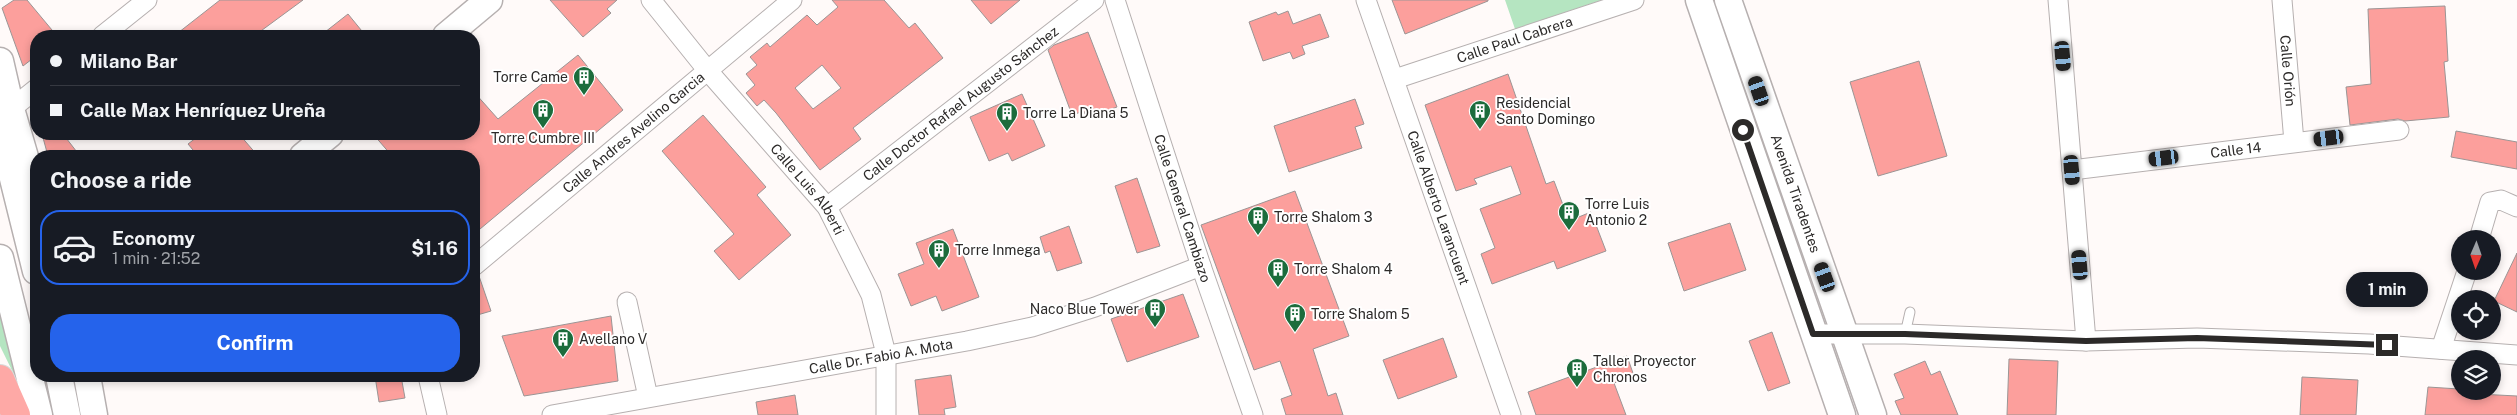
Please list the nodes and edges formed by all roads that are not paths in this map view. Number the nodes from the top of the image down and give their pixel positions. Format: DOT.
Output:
graph roads {
  1 [pos="147,0"];
  2 [pos="489,0"];
  3 [pos="652,0"];
  4 [pos="792,0"];
  5 [pos="1094,0"];
  6 [pos="1115,0"];
  7 [pos="1366,0"];
  8 [pos="1634,0"];
  9 [pos="1699,0"];
  10 [pos="1728,0"];
  11 [pos="2058,0"];
  12 [pos="2282,0"];
  13 [pos="110,30"];
  14 [pos="453,30"];
  15 [pos="0,61"];
  16 [pos="708,71"];
  17 [pos="1395,79"];
  18 [pos="30,95"];
  19 [pos="6,118"];
  20 [pos="2399,130"];
  21 [pos="323,140"];
  22 [pos="2294,142"];
  23 [pos="312,150"];
  24 [pos="2072,170"];
  25 [pos="30,180"];
  26 [pos="827,207"];
  27 [pos="2517,207"];
  28 [pos="2482,230"];
  29 [pos="30,240"];
  30 [pos="0,258"];
  31 [pos="480,261"];
  32 [pos="1202,266"];
  33 [pos="2465,280"];
  34 [pos="627,302"];
  35 [pos="1910,312"];
  36 [pos="1845,333"];
  37 [pos="1813,334"];
  38 [pos="1905,334"];
  39 [pos="2086,341"];
  40 [pos="2441,349"];
  41 [pos="886,354"];
  42 [pos="2517,355"];
  43 [pos="0,379"];
  44 [pos="30,379"];
  45 [pos="31,382"];
  46 [pos="60,382"];
  47 [pos="88,382"];
  48 [pos="429,382"];
  49 [pos="648,397"];
  50 [pos="16,415"];
  51 [pos="39,415"];
  52 [pos="67,415"];
  53 [pos="94,415"];
  54 [pos="437,415"];
  55 [pos="552,415"];
  56 [pos="886,415"];
  57 [pos="1253,415"];
  58 [pos="1511,415"];
  59 [pos="1842,415"];
  60 [pos="1874,415"];
  1 -- 13 [label="street"];
  2 -- 14 [label="main road"];
  3 -- 16 [label="street, Calle Luis Alberti"];
  4 -- 16 [label="street, Calle Andres Avelino Garcia"];
  5 -- 26 [label="street, Calle Doctor Rafael Augusto Sánchez"];
  6 -- 32 [label="street, Calle General Cambiazo"];
  7 -- 17 [label="street, Calle Alberto Larancuent"];
  8 -- 17 [label="street, Calle Paul Cabrera"];
  9 -- 37 [label="main road, Avenida Tiradentes"];
  10 -- 36 [label="main road, Avenida Tiradentes"];
  11 -- 24 [label="street"];
  12 -- 22 [label="street, Calle Orión"];
  15 -- 19 [label="main road"];
  16 -- 26 [label="street, Calle Luis Alberti"];
  16 -- 31 [label="street, Calle Andres Avelino Garcia"];
  17 -- 58 [label="street, Calle Alberto Larancuent"];
  18 -- 19 [label="street"];
  19 -- 25 [label="main road"];
  19 -- 29 [label="main road"];
  20 -- 22 [label="street, Calle 14"];
  21 -- 23 [label="main road"];
  22 -- 24 [label="street, Calle 14"];
  24 -- 39 [label="street"];
  26 -- 41 [label="street, Calle Luis Alberti"];
  27 -- 28 [label="street"];
  30 -- 44 [label="main road"];
  32 -- 41 [label="street, Calle Dr. Fabio A. Mota"];
  32 -- 57 [label="street, Calle General Cambiazo"];
  33 -- 40 [label="street"];
  34 -- 49 [label="street"];
  35 -- 38 [label="lane"];
  36 -- 37 [label="street"];
  36 -- 38 [label="street"];
  36 -- 60 [label="main road, Avenida Tiradentes"];
  37 -- 59 [label="main road, Avenida Tiradentes"];
  38 -- 39 [label="street"];
  39 -- 40 [label="street"];
  40 -- 42 [label="street"];
  41 -- 49 [label="street, Calle Dr. Fabio A. Mota"];
  41 -- 56 [label="street, Calle Luis Alberti"];
  43 -- 50 [label="highway"];
  45 -- 51 [label="main road"];
  46 -- 52 [label="main road"];
  47 -- 53 [label="main road"];
  48 -- 54 [label="street"];
  49 -- 55 [label="street, Calle Dr. Fabio A. Mota"];
}
